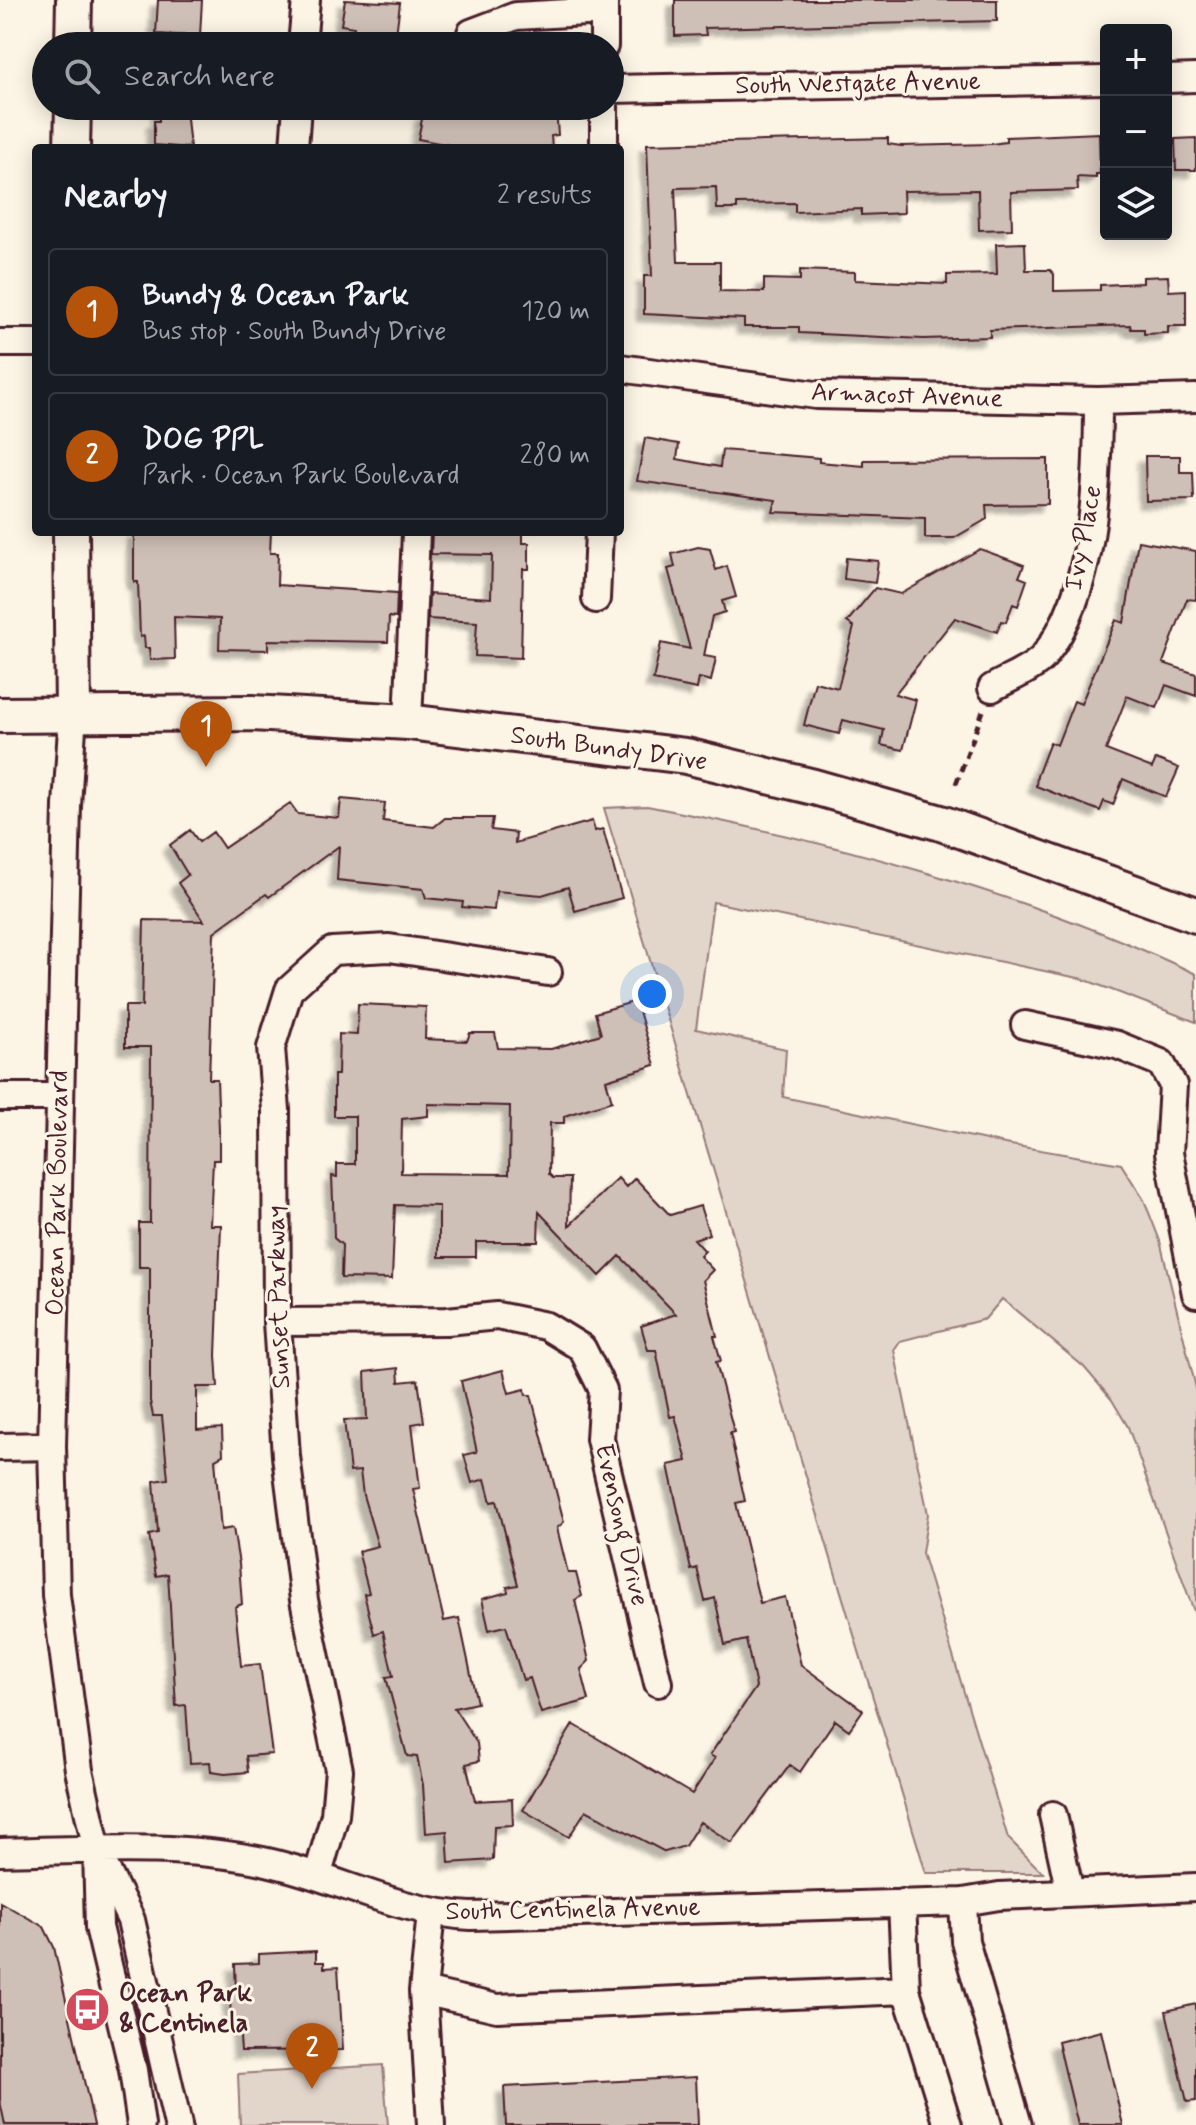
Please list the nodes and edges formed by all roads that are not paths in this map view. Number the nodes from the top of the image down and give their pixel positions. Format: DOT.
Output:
graph roads {
  1 [pos="74,0"];
  2 [pos="306,0"];
  3 [pos="604,6"];
  4 [pos="73,32"];
  5 [pos="303,32"];
  6 [pos="474,32"];
  7 [pos="604,32"];
  8 [pos="1196,78"];
  9 [pos="1172,79"];
  10 [pos="1100,80"];
  11 [pos="624,89"];
  12 [pos="73,120"];
  13 [pos="296,120"];
  14 [pos="604,120"];
  15 [pos="72,144"];
  16 [pos="294,144"];
  17 [pos="604,144"];
  18 [pos="0,343"];
  19 [pos="32,343"];
  20 [pos="624,369"];
  21 [pos="1196,398"];
  22 [pos="1098,401"];
  23 [pos="71,536"];
  24 [pos="416,536"];
  25 [pos="599,536"];
  26 [pos="596,599"];
  27 [pos="992,688"];
  28 [pos="73,712"];
  29 [pos="0,715"];
  30 [pos="408,722"];
  31 [pos="1196,915"];
  32 [pos="548,972"];
  33 [pos="1025,1025"];
  34 [pos="0,1097"];
  35 [pos="60,1097"];
  36 [pos="1196,1294"];
  37 [pos="277,1322"];
  38 [pos="52,1446"];
  39 [pos="0,1447"];
  40 [pos="658,1683"];
  41 [pos="1053,1815"];
  42 [pos="97,1850"];
  43 [pos="0,1852"];
  44 [pos="318,1874"];
  45 [pos="1196,1887"];
  46 [pos="1070,1892"];
  47 [pos="963,1902"];
  48 [pos="902,1903"];
  49 [pos="431,1913"];
  50 [pos="906,1990"];
  51 [pos="423,1991"];
  52 [pos="141,2125"];
  53 [pos="178,2125"];
  54 [pos="431,2125"];
  55 [pos="948,2125"];
  56 [pos="1018,2125"];
  1 -- 4 [label="main road"];
  2 -- 5 [label="street"];
  3 -- 6 [label="street"];
  3 -- 7 [label="street"];
  8 -- 9 [label="street"];
  10 -- 11 [label="street, South Westgate Avenue"];
  12 -- 15 [label="main road"];
  13 -- 16 [label="street"];
  14 -- 17 [label="street"];
  18 -- 19 [label="street"];
  20 -- 22 [label="street, Armacost Avenue"];
  21 -- 22 [label="street, Armacost Avenue"];
  22 -- 27 [label="street, Ivy Place"];
  23 -- 28 [label="main road, Ocean Park Boulevard"];
  24 -- 30 [label="street"];
  25 -- 26 [label="street"];
  28 -- 29 [label="main road, South Bundy Drive"];
  28 -- 30 [label="main road, South Bundy Drive"];
  28 -- 35 [label="street, Ocean Park Boulevard"];
  30 -- 31 [label="main road, South Bundy Drive"];
  32 -- 37 [label="street, Sunset Parkway"];
  33 -- 36 [label="street"];
  34 -- 35 [label="street"];
  35 -- 38 [label="street, Ocean Park Boulevard"];
  37 -- 40 [label="street, Evensong Drive"];
  37 -- 44 [label="street, Sunset Parkway"];
  38 -- 39 [label="street"];
  38 -- 42 [label="street, Ocean Park Boulevard"];
  41 -- 46 [label="street"];
  42 -- 43 [label="street, South Centinela Avenue"];
  42 -- 44 [label="street, South Centinela Avenue"];
  42 -- 52 [label="street, Ocean Park Boulevard"];
  42 -- 53 [label="street, Ocean Park Boulevard"];
  44 -- 49 [label="street, South Centinela Avenue"];
  45 -- 46 [label="street, South Centinela Avenue"];
  46 -- 47 [label="street, South Centinela Avenue"];
  47 -- 48 [label="street, South Centinela Avenue"];
  47 -- 56 [label="street"];
  48 -- 49 [label="street, South Centinela Avenue"];
  48 -- 50 [label="street"];
  49 -- 51 [label="street"];
  50 -- 51 [label="street"];
  50 -- 55 [label="street"];
  51 -- 54 [label="street"];
}
